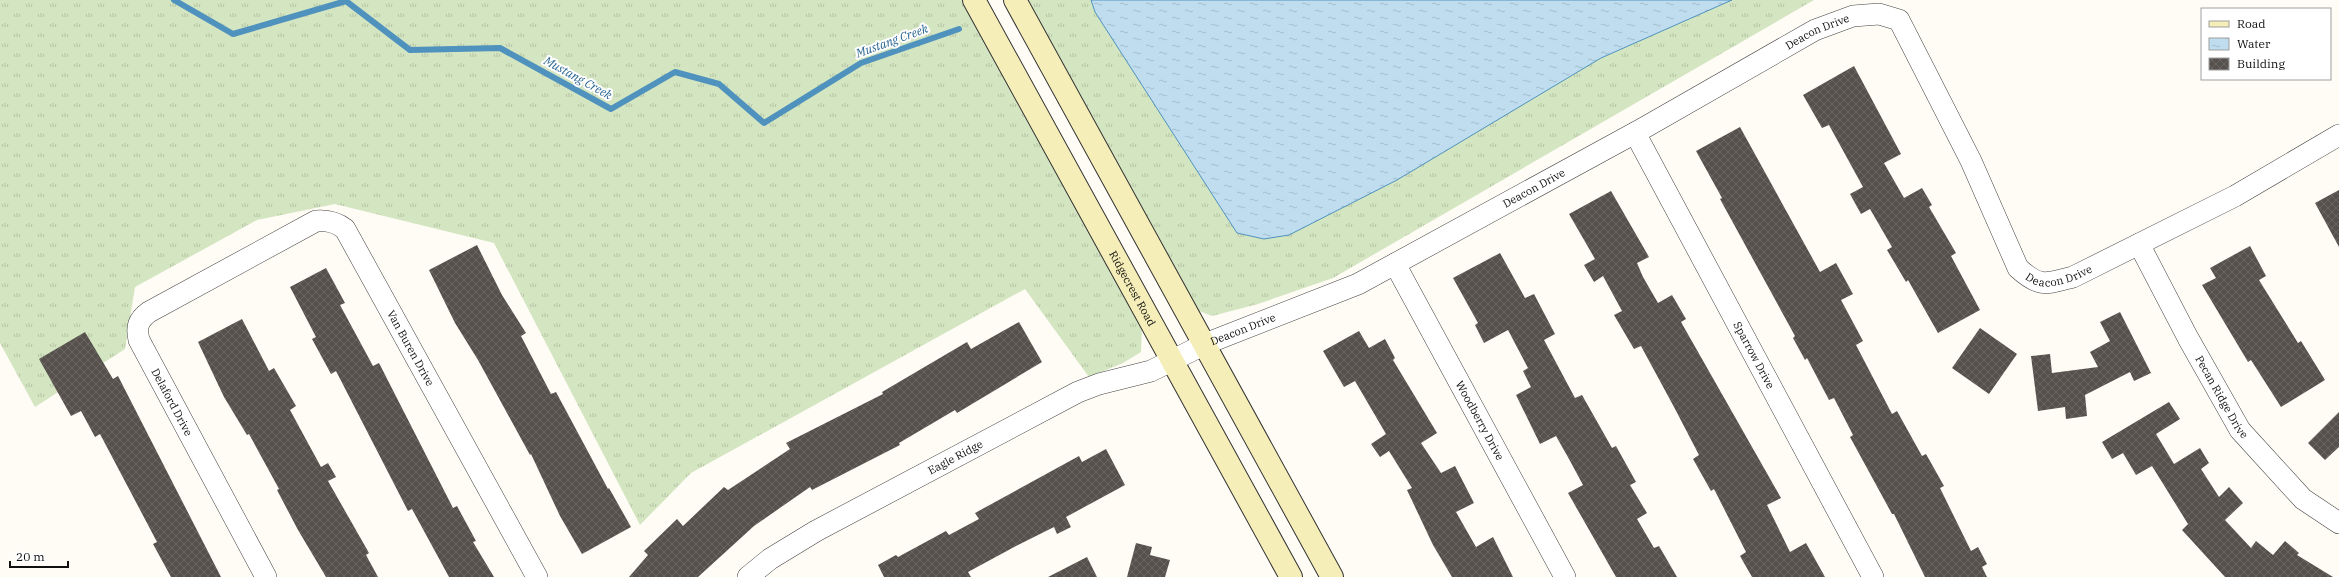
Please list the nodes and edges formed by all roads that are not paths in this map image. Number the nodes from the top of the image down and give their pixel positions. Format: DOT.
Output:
graph roads {
  1 [pos="974,0"];
  2 [pos="1015,0"];
  3 [pos="1635,133"];
  4 [pos="2339,135"];
  5 [pos="2139,244"];
  6 [pos="1395,264"];
  7 [pos="232,267"];
  8 [pos="1205,344"];
  9 [pos="1174,361"];
  10 [pos="2339,523"];
  11 [pos="266,577"];
  12 [pos="537,577"];
  13 [pos="748,577"];
  14 [pos="1291,577"];
  15 [pos="1332,577"];
  16 [pos="1565,577"];
  17 [pos="1873,577"];
  1 -- 9 [label="main road, Ridgecrest Road"];
  2 -- 8 [label="main road"];
  3 -- 5 [label="street, Deacon Drive"];
  3 -- 6 [label="street, Deacon Drive"];
  3 -- 17 [label="street, Sparrow Drive"];
  4 -- 5 [label="street, Deacon Drive"];
  5 -- 10 [label="street, Pecan Ridge Drive"];
  6 -- 8 [label="street, Deacon Drive"];
  6 -- 16 [label="street, Woodberry Drive"];
  7 -- 11 [label="street, Delaford Drive"];
  7 -- 12 [label="street, Van Buren Drive"];
  8 -- 9 [label="street, Deacon Drive"];
  8 -- 15 [label="main road"];
  9 -- 13 [label="street, Eagle Ridge"];
  9 -- 14 [label="main road, Ridgecrest Road"];
}
